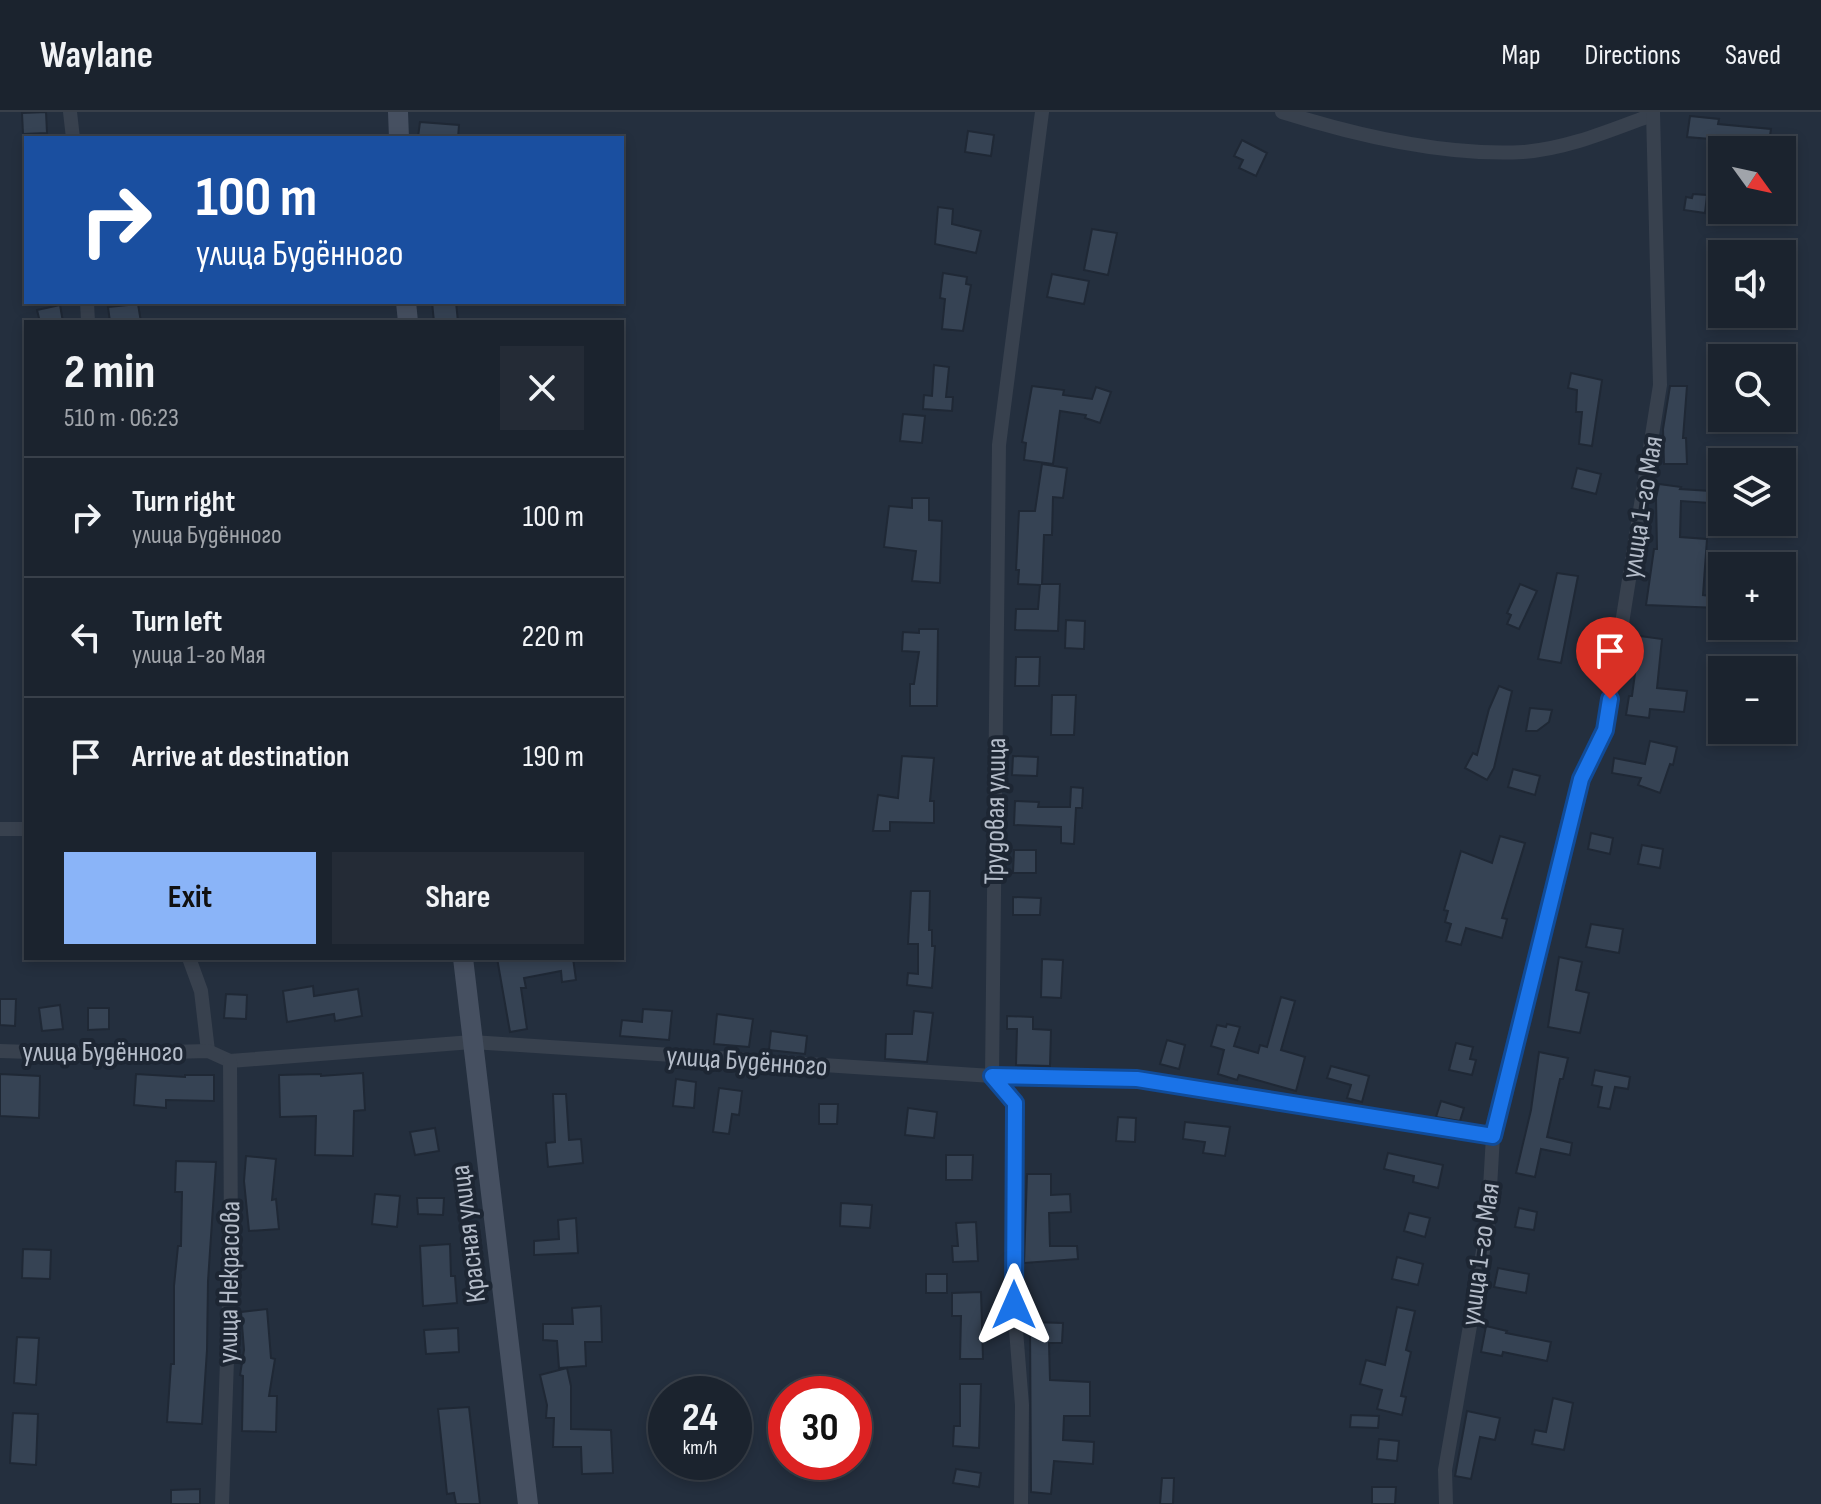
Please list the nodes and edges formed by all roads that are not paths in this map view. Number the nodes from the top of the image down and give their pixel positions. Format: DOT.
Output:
graph roads {
  1 [pos="70,112"];
  2 [pos="398,112"];
  3 [pos="1042,112"];
  4 [pos="1282,112"];
  5 [pos="1652,113"];
  6 [pos="73,136"];
  7 [pos="399,136"];
  8 [pos="0,829"];
  9 [pos="24,829"];
  10 [pos="190,960"];
  11 [pos="463,960"];
  12 [pos="472,1042"];
  13 [pos="0,1051"];
  14 [pos="208,1051"];
  15 [pos="230,1061"];
  16 [pos="992,1076"];
  17 [pos="1493,1136"];
  18 [pos="222,1504"];
  19 [pos="528,1504"];
  20 [pos="1021,1504"];
  21 [pos="1446,1504"];
  1 -- 6 [label="street"];
  2 -- 7 [label="main road"];
  3 -- 16 [label="street, Трудовая улица"];
  4 -- 5 [label="street"];
  5 -- 17 [label="street, улица 1-го Мая"];
  8 -- 9 [label="street"];
  10 -- 14 [label="street"];
  11 -- 12 [label="main road, Красная улица"];
  12 -- 15 [label="street, улица Будённого"];
  12 -- 16 [label="street, улица Будённого"];
  12 -- 19 [label="main road, Красная улица"];
  13 -- 14 [label="street, улица Будённого"];
  14 -- 15 [label="street, улица Будённого"];
  15 -- 18 [label="street, улица Некрасова"];
  16 -- 17 [label="street, улица Будённого"];
  16 -- 20 [label="street"];
  17 -- 21 [label="street, улица 1-го Мая"];
}
